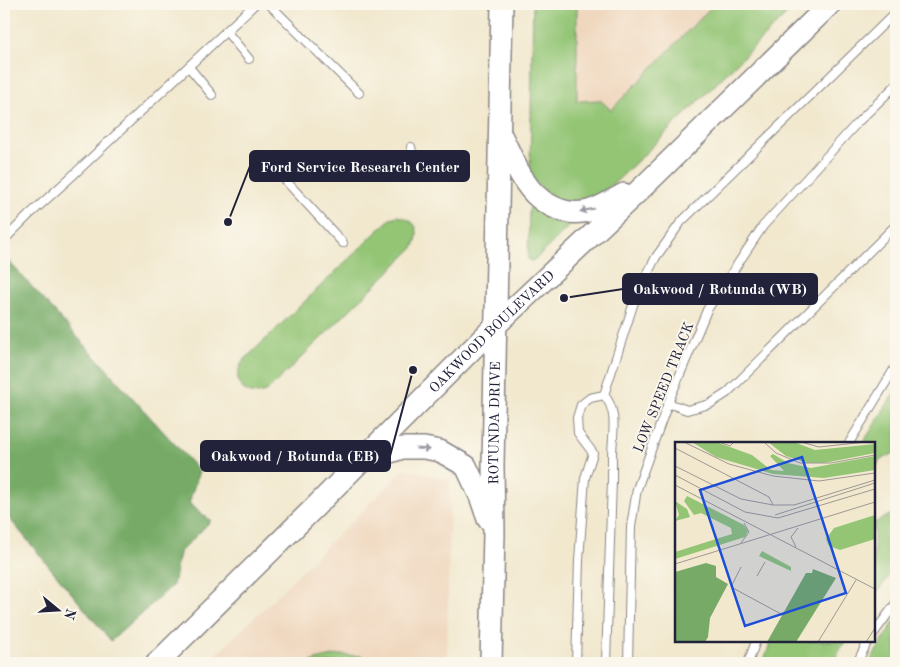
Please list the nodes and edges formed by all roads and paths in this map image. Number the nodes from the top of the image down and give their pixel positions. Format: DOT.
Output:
graph roads {
  1 [pos="255,4"];
  2 [pos="269,4"];
  3 [pos="502,4"];
  4 [pos="830,4"];
  5 [pos="896,12"];
  6 [pos="226,31"];
  7 [pos="250,59"];
  8 [pos="189,66"];
  9 [pos="896,85"];
  10 [pos="358,93"];
  11 [pos="212,95"];
  12 [pos="500,133"];
  13 [pos="411,147"];
  14 [pos="275,169"];
  15 [pos="417,173"];
  16 [pos="647,182"];
  17 [pos="896,225"];
  18 [pos="4,240"];
  19 [pos="343,243"];
  20 [pos="496,325"];
  21 [pos="896,366"];
  22 [pos="604,395"];
  23 [pos="668,403"];
  24 [pos="849,442"];
  25 [pos="359,463"];
  26 [pos="494,533"];
  27 [pos="896,603"];
  28 [pos="875,632"];
  29 [pos="756,642"];
  30 [pos="868,642"];
  31 [pos="157,663"];
  32 [pos="492,663"];
  33 [pos="576,663"];
  34 [pos="606,663"];
  35 [pos="628,663"];
  36 [pos="748,663"];
  37 [pos="857,663"];
  1 -- 6 [label="lane"];
  2 -- 10 [label="lane"];
  3 -- 12 [label="main road, ROTUNDA DRIVE"];
  4 -- 16 [label="main road, OAKWOOD BOULEVARD"];
  5 -- 22 [label="lane"];
  6 -- 7 [label="lane"];
  6 -- 8 [label="lane"];
  8 -- 11 [label="lane"];
  8 -- 18 [label="lane"];
  9 -- 23 [label="lane, LOW SPEED TRACK"];
  16 -- 12 [label="main road, one-way"];
  12 -- 20 [label="main road, ROTUNDA DRIVE"];
  13 -- 15 [label="lane"];
  14 -- 19 [label="lane"];
  16 -- 20 [label="main road, OAKWOOD BOULEVARD"];
  17 -- 23 [label="lane"];
  20 -- 25 [label="main road, OAKWOOD BOULEVARD"];
  20 -- 26 [label="main road, ROTUNDA DRIVE"];
  21 -- 24 [label="lane"];
  22 -- 33 [label="lane"];
  22 -- 34 [label="lane, LOW SPEED TRACK"];
  23 -- 35 [label="lane, LOW SPEED TRACK"];
  25 -- 26 [label="main road, one-way"];
  25 -- 31 [label="main road, OAKWOOD BOULEVARD"];
  26 -- 32 [label="main road, ROTUNDA DRIVE"];
  27 -- 28 [label="lane"];
  29 -- 36 [label="lane"];
  30 -- 37 [label="lane"];
}
